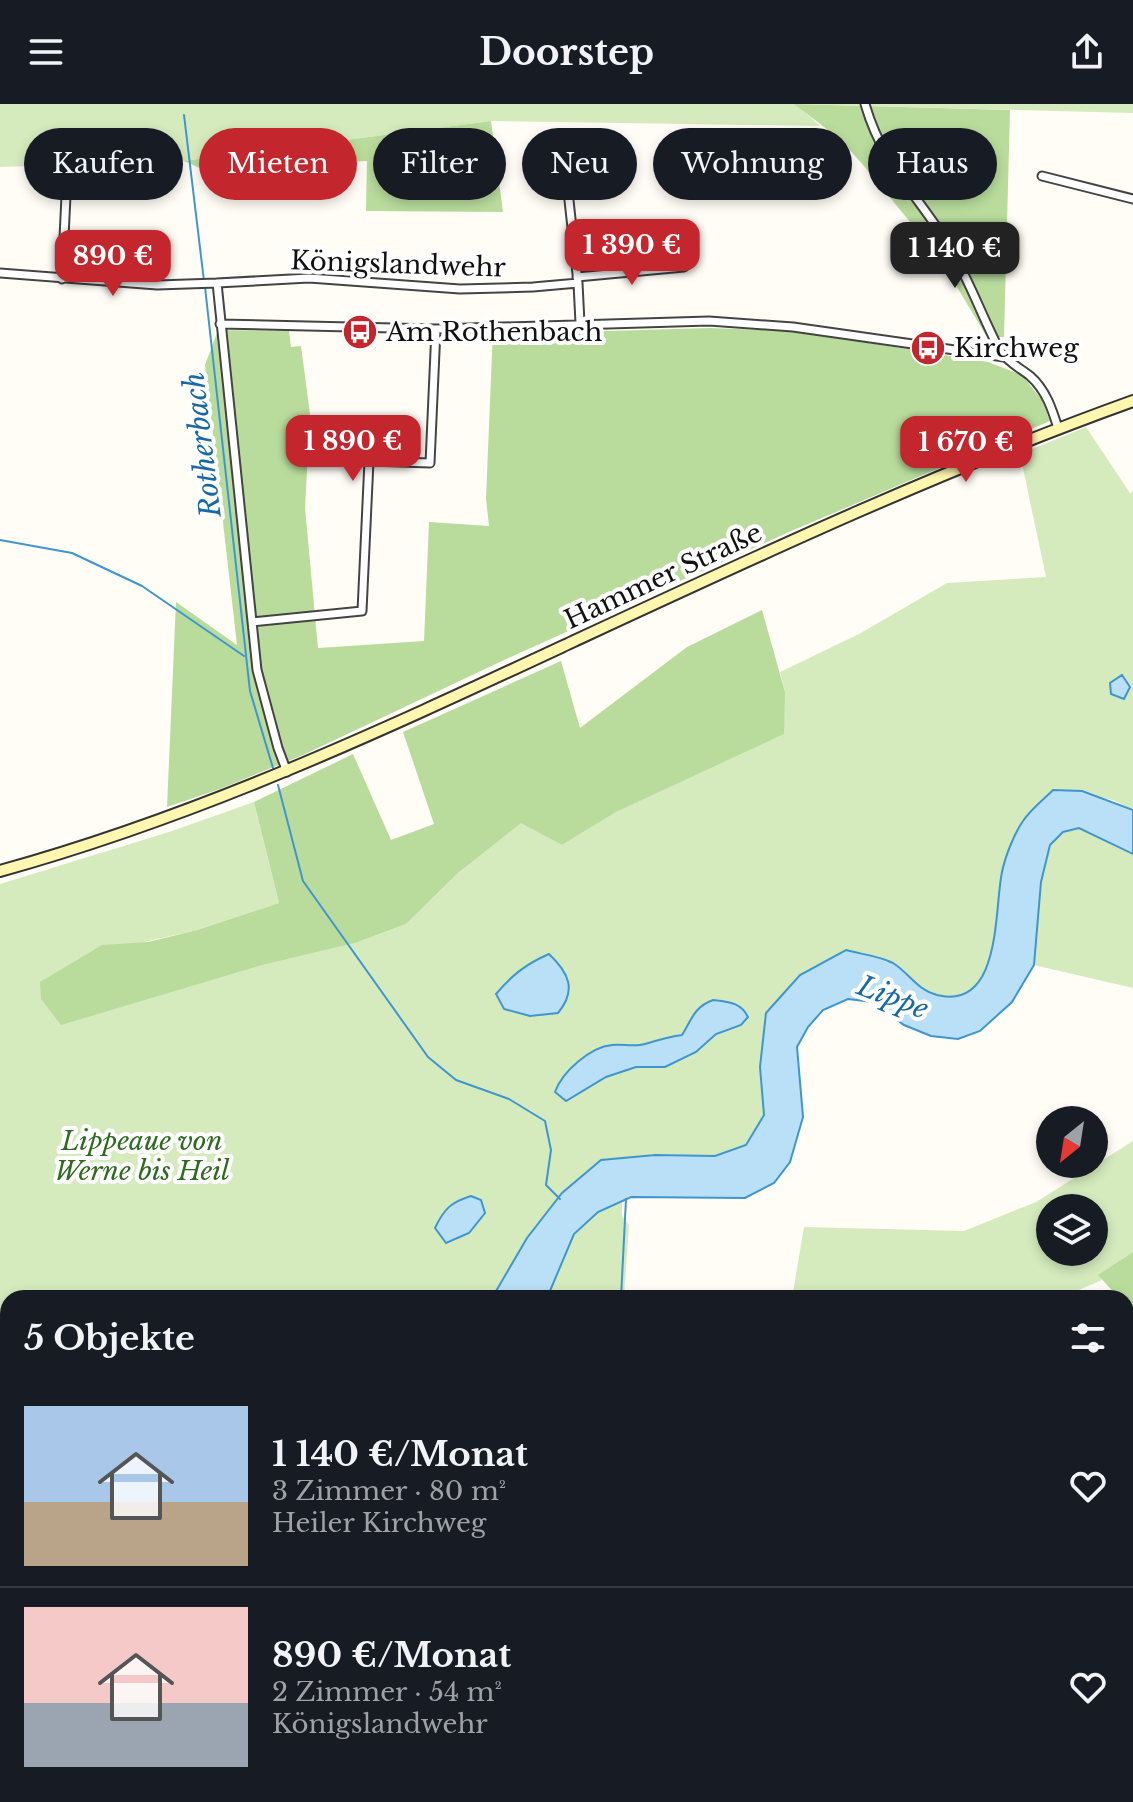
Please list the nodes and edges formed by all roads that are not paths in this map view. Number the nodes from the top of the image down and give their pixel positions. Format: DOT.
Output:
graph roads {
  1 [pos="865,105"];
  2 [pos="1042,176"];
  3 [pos="1133,199"];
  4 [pos="66,200"];
  5 [pos="569,200"];
  6 [pos="684,267"];
  7 [pos="0,273"];
  8 [pos="62,279"];
  9 [pos="578,280"];
  10 [pos="217,283"];
  11 [pos="580,323"];
  12 [pos="220,324"];
  13 [pos="436,329"];
  14 [pos="1004,357"];
  15 [pos="1133,401"];
  16 [pos="1058,428"];
  17 [pos="252,622"];
  18 [pos="287,772"];
  19 [pos="0,871"];
  1 -- 14 [label="street"];
  2 -- 3 [label="street"];
  4 -- 8 [label="street"];
  5 -- 9 [label="street"];
  6 -- 9 [label="street, Königslandwehr"];
  7 -- 8 [label="street, Königslandwehr"];
  8 -- 10 [label="street, Königslandwehr"];
  9 -- 10 [label="street, Königslandwehr"];
  9 -- 11 [label="street"];
  10 -- 12 [label="street"];
  11 -- 13 [label="street"];
  11 -- 14 [label="street"];
  12 -- 13 [label="street"];
  12 -- 17 [label="street"];
  13 -- 17 [label="street"];
  14 -- 16 [label="street"];
  15 -- 16 [label="main road, Hammer Straße"];
  16 -- 18 [label="main road, Hammer Straße"];
  17 -- 18 [label="street"];
  18 -- 19 [label="main road, Hammer Straße"];
}
